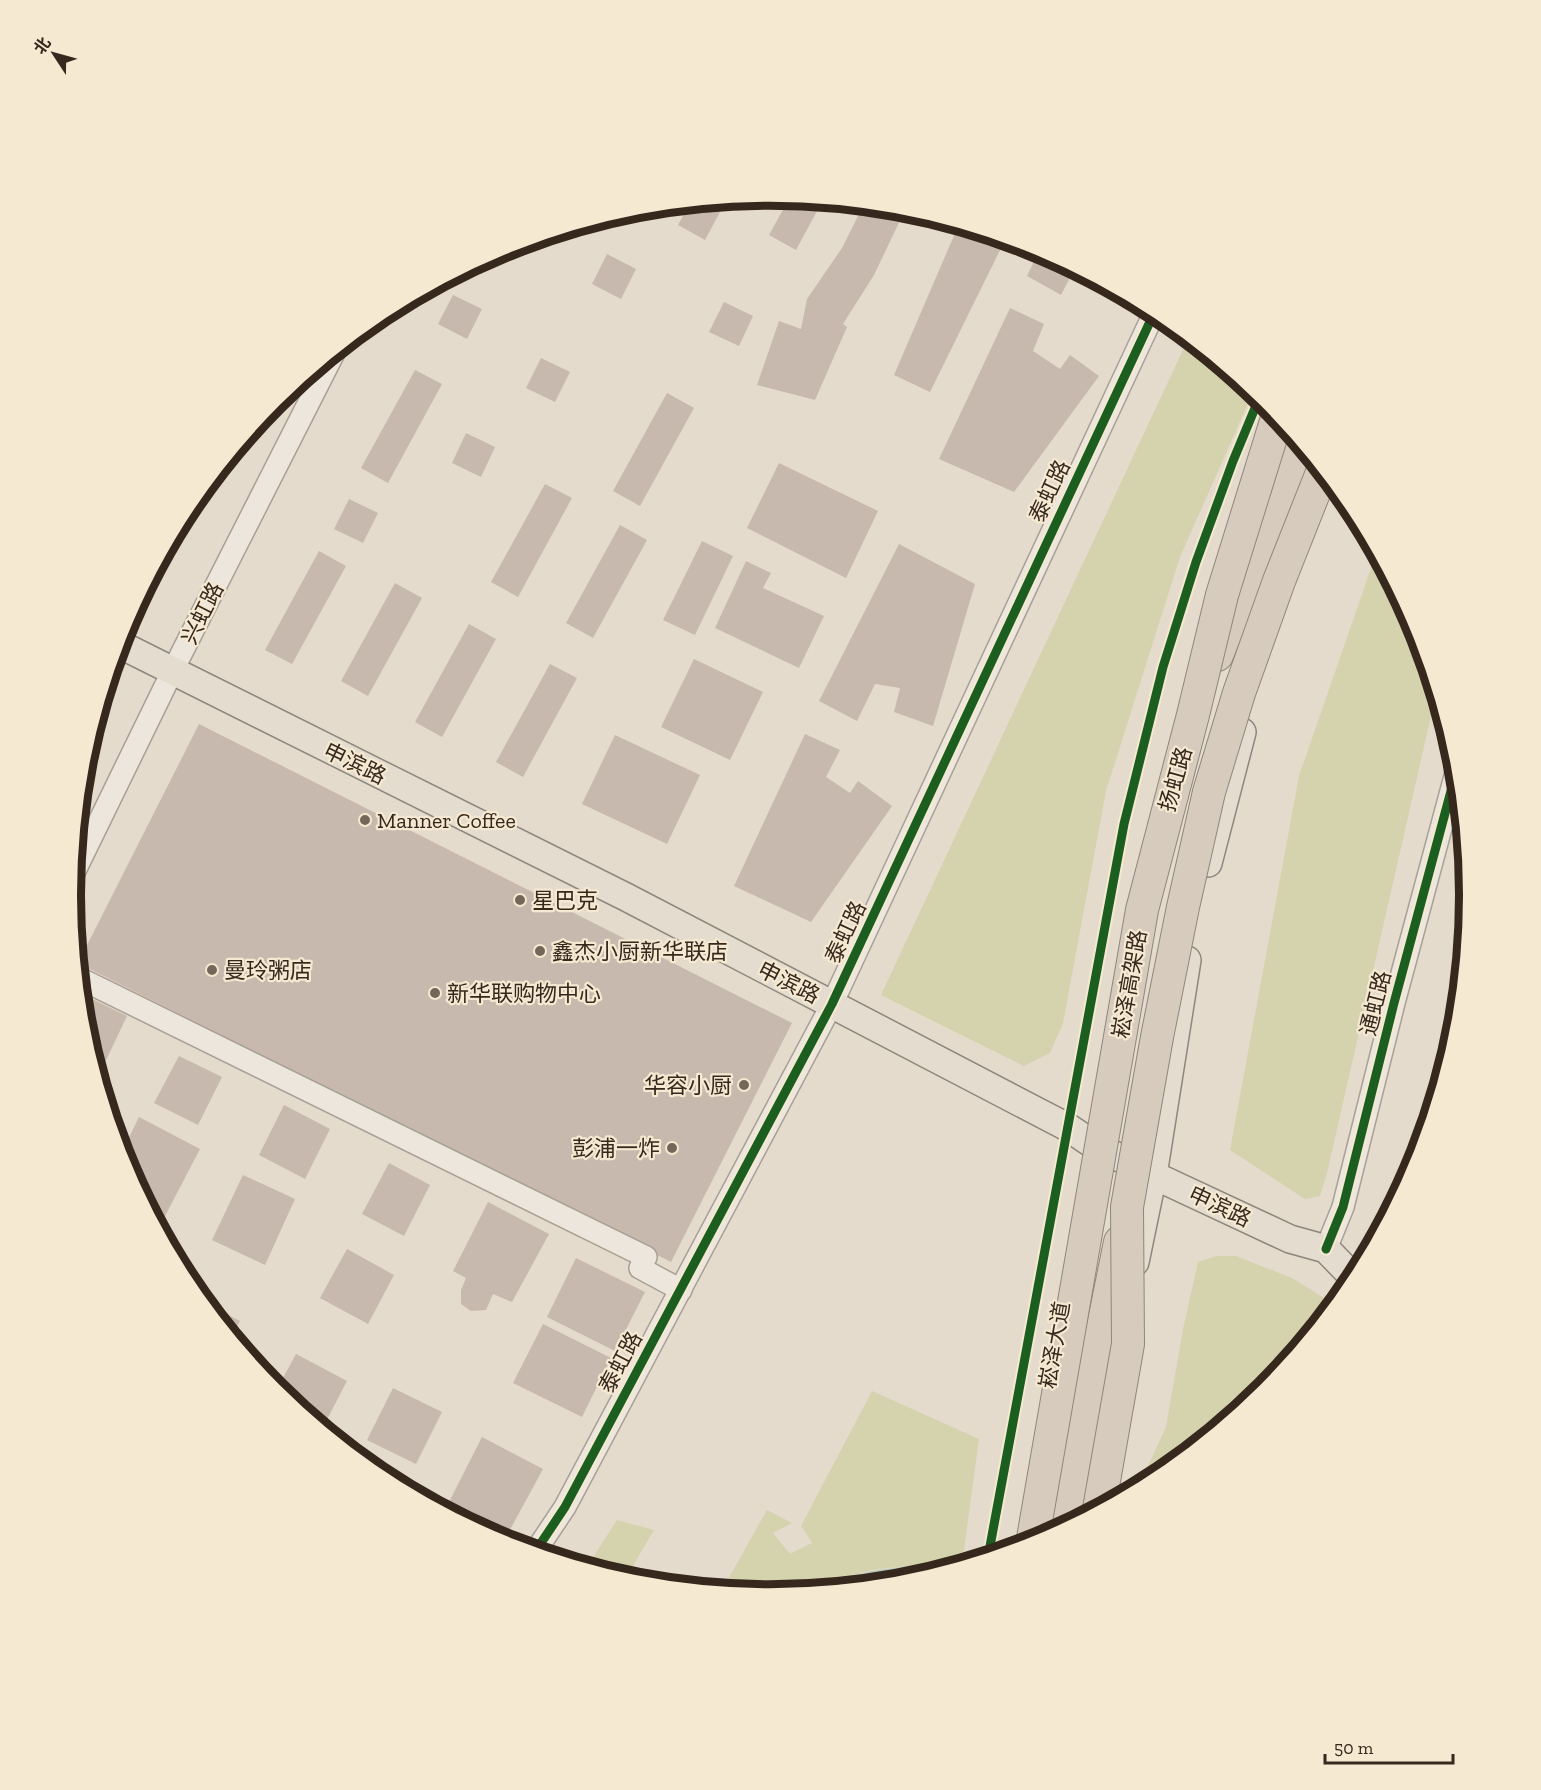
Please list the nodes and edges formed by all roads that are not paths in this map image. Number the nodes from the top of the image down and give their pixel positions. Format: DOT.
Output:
graph roads {
  1 [pos="1150,320"];
  2 [pos="326,369"];
  3 [pos="1275,425"];
  4 [pos="1281,431"];
  5 [pos="1299,452"];
  6 [pos="1320,478"];
  7 [pos="1324,483"];
  8 [pos="127,648"];
  9 [pos="172,672"];
  10 [pos="1193,715"];
  11 [pos="1452,789"];
  12 [pos="82,857"];
  13 [pos="87,982"];
  14 [pos="832,1004"];
  15 [pos="1091,1143"];
  16 [pos="1153,1175"];
  17 [pos="1127,1208"];
  18 [pos="1326,1250"];
  19 [pos="1348,1272"];
  20 [pos="681,1290"];
  21 [pos="1101,1499"];
  22 [pos="1085,1508"];
  23 [pos="1064,1518"];
  24 [pos="1024,1536"];
  25 [pos="1024,1536"];
  26 [pos="540,1545"];
  1 -- 14 [label="street, 泰虹路"];
  2 -- 9 [label="street, 兴虹路"];
  3 -- 10 [label="highway, bridge"];
  4 -- 15 [label="main road, 扬虹路"];
  5 -- 10 [label="highway, 崧泽高架路, bridge"];
  6 -- 17 [label="highway, 崧泽高架路, bridge"];
  7 -- 16 [label="main road"];
  8 -- 9 [label="main road, 申滨路"];
  9 -- 12 [label="street, 兴虹路"];
  9 -- 14 [label="main road, 申滨路"];
  10 -- 24 [label="highway, 崧泽高架路, bridge"];
  11 -- 18 [label="street, 通虹路"];
  13 -- 20 [label="street"];
  14 -- 15 [label="main road, 申滨路"];
  14 -- 20 [label="street, 泰虹路"];
  15 -- 16 [label="main road, 申滨路"];
  15 -- 25 [label="main road, 崧泽大道"];
  16 -- 18 [label="main road, 申滨路"];
  16 -- 22 [label="main road"];
  17 -- 21 [label="highway, bridge"];
  17 -- 23 [label="highway, 崧泽高架路, bridge"];
  18 -- 19 [label="main road, 申滨路"];
  20 -- 26 [label="street, 泰虹路"];
}
